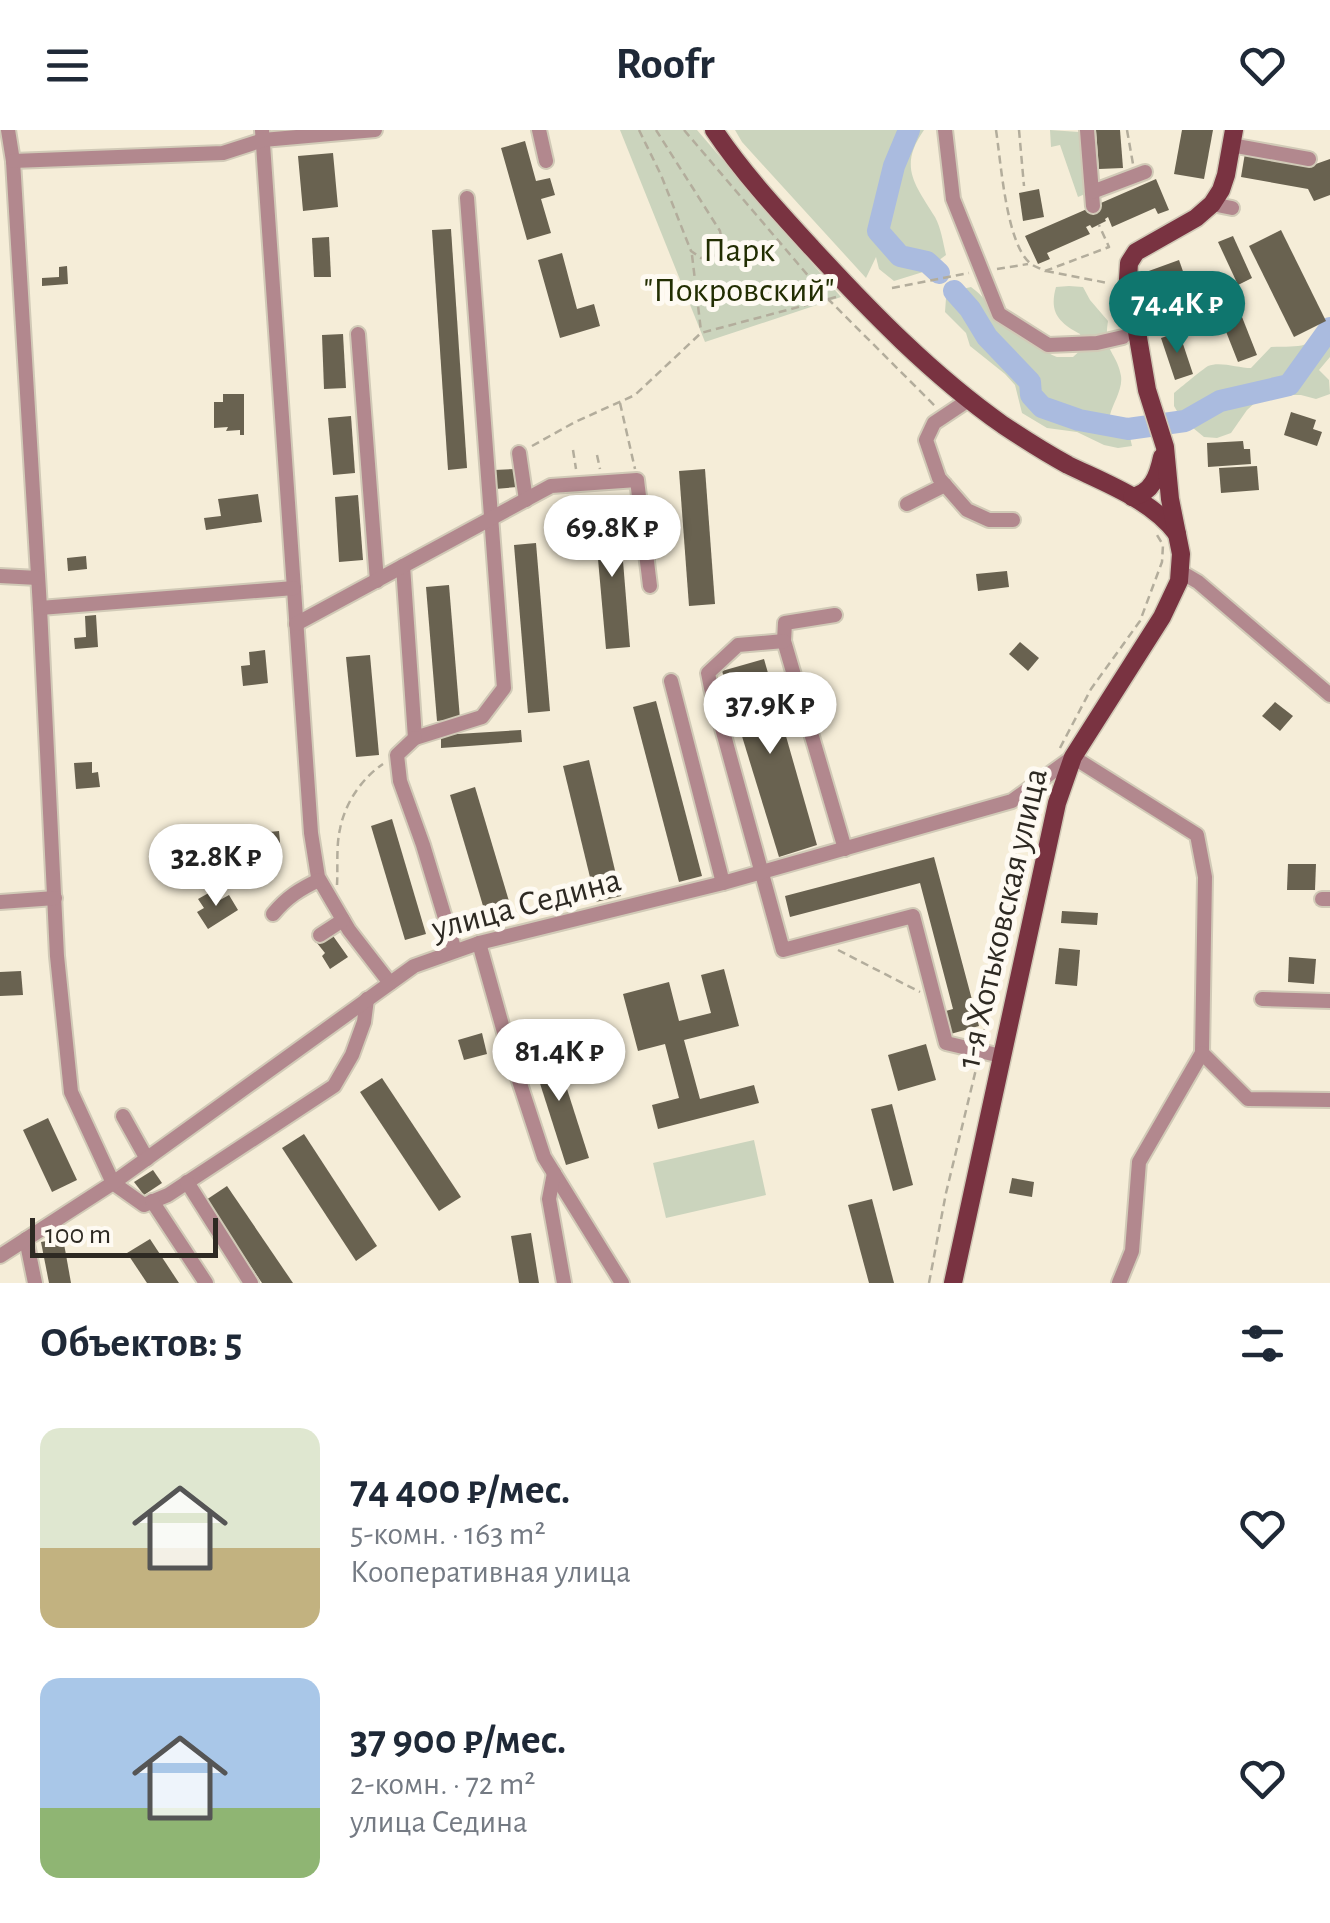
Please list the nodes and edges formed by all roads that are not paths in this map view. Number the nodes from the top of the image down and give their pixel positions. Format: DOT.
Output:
graph roads {
  1 [pos="8,130"];
  2 [pos="375,130"];
  3 [pos="539,130"];
  4 [pos="714,130"];
  5 [pos="945,130"];
  6 [pos="1087,130"];
  7 [pos="262,135"];
  8 [pos="1237,138"];
  9 [pos="1309,159"];
  10 [pos="12,161"];
  11 [pos="546,161"];
  12 [pos="1140,173"];
  13 [pos="467,198"];
  14 [pos="1212,204"];
  15 [pos="1232,208"];
  16 [pos="358,334"];
  17 [pos="1123,337"];
  18 [pos="970,400"];
  19 [pos="1165,448"];
  20 [pos="519,453"];
  21 [pos="945,485"];
  22 [pos="1132,497"];
  23 [pos="526,500"];
  24 [pos="907,504"];
  25 [pos="490,519"];
  26 [pos="1014,520"];
  27 [pos="1178,534"];
  28 [pos="403,566"];
  29 [pos="1181,572"];
  30 [pos="0,576"];
  31 [pos="38,578"];
  32 [pos="377,580"];
  33 [pos="650,586"];
  34 [pos="294,588"];
  35 [pos="40,608"];
  36 [pos="835,615"];
  37 [pos="296,624"];
  38 [pos="784,641"];
  39 [pos="671,680"];
  40 [pos="1330,695"];
  41 [pos="416,738"];
  42 [pos="1072,757"];
  43 [pos="845,849"];
  44 [pos="762,872"];
  45 [pos="320,880"];
  46 [pos="723,883"];
  47 [pos="56,898"];
  48 [pos="0,902"];
  49 [pos="273,914"];
  50 [pos="340,914"];
  51 [pos="320,935"];
  52 [pos="480,943"];
  53 [pos="455,952"];
  54 [pos="390,983"];
  55 [pos="1262,999"];
  56 [pos="366,1000"];
  57 [pos="1330,1000"];
  58 [pos="1202,1053"];
  59 [pos="1001,1056"];
  60 [pos="1330,1100"];
  61 [pos="123,1116"];
  62 [pos="147,1158"];
  63 [pos="554,1173"];
  64 [pos="186,1182"];
  65 [pos="114,1183"];
  66 [pos="152,1201"];
  67 [pos="26,1240"];
  68 [pos="0,1256"];
  69 [pos="35,1283"];
  70 [pos="206,1283"];
  71 [pos="251,1283"];
  72 [pos="564,1283"];
  73 [pos="622,1283"];
  74 [pos="953,1283"];
  75 [pos="1118,1283"];
  1 -- 10 [label="street"];
  2 -- 7 [label="street"];
  3 -- 11 [label="street"];
  4 -- 18 [label="main road"];
  5 -- 17 [label="street"];
  6 -- 12 [label="street"];
  7 -- 10 [label="street"];
  7 -- 34 [label="street"];
  8 -- 9 [label="street"];
  8 -- 14 [label="main road"];
  10 -- 31 [label="street"];
  13 -- 25 [label="street"];
  14 -- 15 [label="street"];
  14 -- 19 [label="main road, 1-я Хотьковская улица"];
  16 -- 32 [label="street"];
  18 -- 21 [label="street"];
  18 -- 22 [label="main road"];
  19 -- 22 [label="main road"];
  19 -- 27 [label="main road, 1-я Хотьковская улица"];
  20 -- 23 [label="street"];
  21 -- 24 [label="street"];
  21 -- 26 [label="street"];
  22 -- 27 [label="main road"];
  23 -- 25 [label="street"];
  23 -- 33 [label="street"];
  25 -- 28 [label="street"];
  25 -- 41 [label="street"];
  27 -- 29 [label="main road, 1-я Хотьковская улица"];
  28 -- 32 [label="street"];
  28 -- 41 [label="street"];
  29 -- 40 [label="street"];
  29 -- 42 [label="main road, 1-я Хотьковская улица"];
  30 -- 31 [label="street"];
  31 -- 35 [label="street"];
  32 -- 37 [label="street"];
  34 -- 35 [label="street"];
  34 -- 37 [label="street"];
  35 -- 47 [label="street"];
  36 -- 38 [label="street"];
  37 -- 45 [label="street"];
  38 -- 43 [label="street"];
  38 -- 44 [label="street"];
  39 -- 46 [label="street"];
  41 -- 53 [label="street"];
  42 -- 43 [label="street, улица Седина"];
  42 -- 58 [label="street"];
  42 -- 59 [label="main road, 1-я Хотьковская улица"];
  43 -- 44 [label="street, улица Седина"];
  44 -- 46 [label="street, улица Седина"];
  44 -- 59 [label="street"];
  45 -- 49 [label="street"];
  45 -- 50 [label="street"];
  46 -- 52 [label="street, улица Седина"];
  47 -- 48 [label="street"];
  47 -- 65 [label="street"];
  50 -- 51 [label="street"];
  50 -- 54 [label="street"];
  52 -- 53 [label="street, улица Седина"];
  52 -- 63 [label="street"];
  53 -- 54 [label="street, улица Седина"];
  54 -- 56 [label="street, улица Седина"];
  55 -- 57 [label="street"];
  56 -- 62 [label="street, улица Седина"];
  56 -- 64 [label="street"];
  58 -- 60 [label="street"];
  58 -- 75 [label="street"];
  59 -- 74 [label="main road, 1-я Хотьковская улица"];
  61 -- 62 [label="street"];
  62 -- 65 [label="street, улица Седина"];
  63 -- 72 [label="street"];
  63 -- 73 [label="street"];
  64 -- 66 [label="street"];
  64 -- 71 [label="street"];
  65 -- 66 [label="street"];
  65 -- 67 [label="street, улица Седина"];
  66 -- 70 [label="street"];
  67 -- 68 [label="street, улица Седина"];
  67 -- 69 [label="street"];
}
